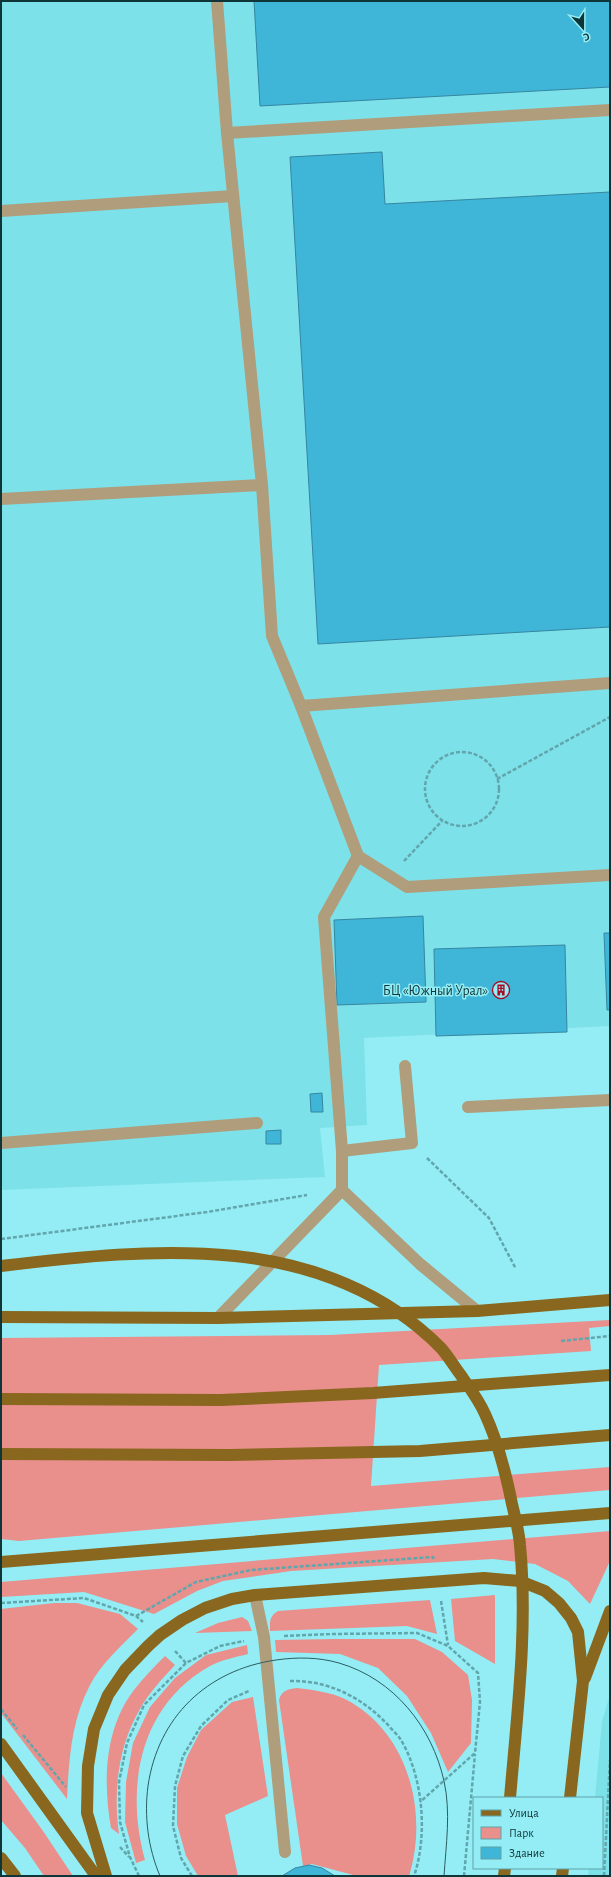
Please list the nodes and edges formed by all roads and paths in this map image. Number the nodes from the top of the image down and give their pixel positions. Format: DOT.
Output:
graph roads {
  1 [pos="217,1"];
  2 [pos="610,110"];
  3 [pos="227,133"];
  4 [pos="233,196"];
  5 [pos="1,211"];
  6 [pos="262,485"];
  7 [pos="1,499"];
  8 [pos="610,683"];
  9 [pos="302,706"];
  10 [pos="610,717"];
  11 [pos="497,778"];
  12 [pos="442,821"];
  13 [pos="358,856"];
  14 [pos="610,875"];
  15 [pos="390,876"];
  16 [pos="405,1066"];
  17 [pos="610,1100"];
  18 [pos="468,1107"];
  19 [pos="257,1123"];
  20 [pos="1,1143"];
  21 [pos="412,1143"];
  22 [pos="342,1151"];
  23 [pos="342,1190"];
  24 [pos="1,1239"];
  25 [pos="1,1266"];
  26 [pos="516,1269"];
  27 [pos="610,1300"];
  28 [pos="477,1311"];
  29 [pos="1,1317"];
  30 [pos="218,1318"];
  31 [pos="610,1336"];
  32 [pos="561,1340"];
  33 [pos="610,1375"];
  34 [pos="1,1399"];
  35 [pos="610,1435"];
  36 [pos="1,1454"];
  37 [pos="610,1513"];
  38 [pos="1,1562"];
  39 [pos="255,1595"];
  40 [pos="1,1603"];
  41 [pos="610,1611"];
  42 [pos="160,1635"];
  43 [pos="264,1637"];
  44 [pos="186,1663"];
  45 [pos="584,1681"];
  46 [pos="1,1709"];
  47 [pos="1,1744"];
  48 [pos="476,1753"];
  49 [pos="610,1760"];
  50 [pos="510,1797"];
  51 [pos="570,1797"];
  52 [pos="87,1813"];
  53 [pos="119,1846"];
  54 [pos="284,1852"];
  55 [pos="130,1857"];
  56 [pos="1,1858"];
  57 [pos="15,1876"];
  58 [pos="96,1876"];
  59 [pos="106,1876"];
  60 [pos="139,1876"];
  61 [pos="414,1876"];
  62 [pos="464,1876"];
  63 [pos="604,1876"];
  1 -- 3 [label="lane"];
  2 -- 3 [label="lane"];
  3 -- 4 [label="lane"];
  4 -- 5 [label="lane"];
  4 -- 6 [label="lane"];
  6 -- 7 [label="lane"];
  6 -- 9 [label="lane"];
  8 -- 9 [label="lane"];
  9 -- 13 [label="lane"];
  10 -- 11 [label="path"];
  11 -- 12 [label="path"];
  11 -- 12 [label="path"];
  12 -- 15 [label="path"];
  13 -- 15 [label="lane"];
  13 -- 22 [label="lane"];
  14 -- 15 [label="lane"];
  16 -- 21 [label="lane"];
  17 -- 18 [label="lane"];
  19 -- 20 [label="lane"];
  21 -- 22 [label="lane"];
  21 -- 26 [label="path"];
  22 -- 23 [label="lane"];
  23 -- 24 [label="path"];
  23 -- 28 [label="lane"];
  23 -- 30 [label="lane"];
  25 -- 50 [label="main road, bridge"];
  27 -- 28 [label="main road"];
  28 -- 30 [label="main road"];
  29 -- 30 [label="main road"];
  31 -- 32 [label="path"];
  33 -- 34 [label="main road"];
  35 -- 36 [label="main road"];
  37 -- 38 [label="main road"];
  39 -- 42 [label="main road"];
  39 -- 43 [label="lane"];
  39 -- 45 [label="main road"];
  40 -- 42 [label="path"];
  41 -- 45 [label="main road"];
  42 -- 44 [label="path"];
  42 -- 52 [label="main road"];
  43 -- 44 [label="path"];
  43 -- 48 [label="path"];
  43 -- 54 [label="lane"];
  44 -- 55 [label="path"];
  45 -- 51 [label="main road"];
  46 -- 52 [label="path"];
  47 -- 58 [label="main road"];
  48 -- 61 [label="path"];
  48 -- 62 [label="path"];
  49 -- 63 [label="path"];
  52 -- 59 [label="main road"];
  53 -- 55 [label="path"];
  55 -- 60 [label="path"];
  56 -- 57 [label="main road"];
}
